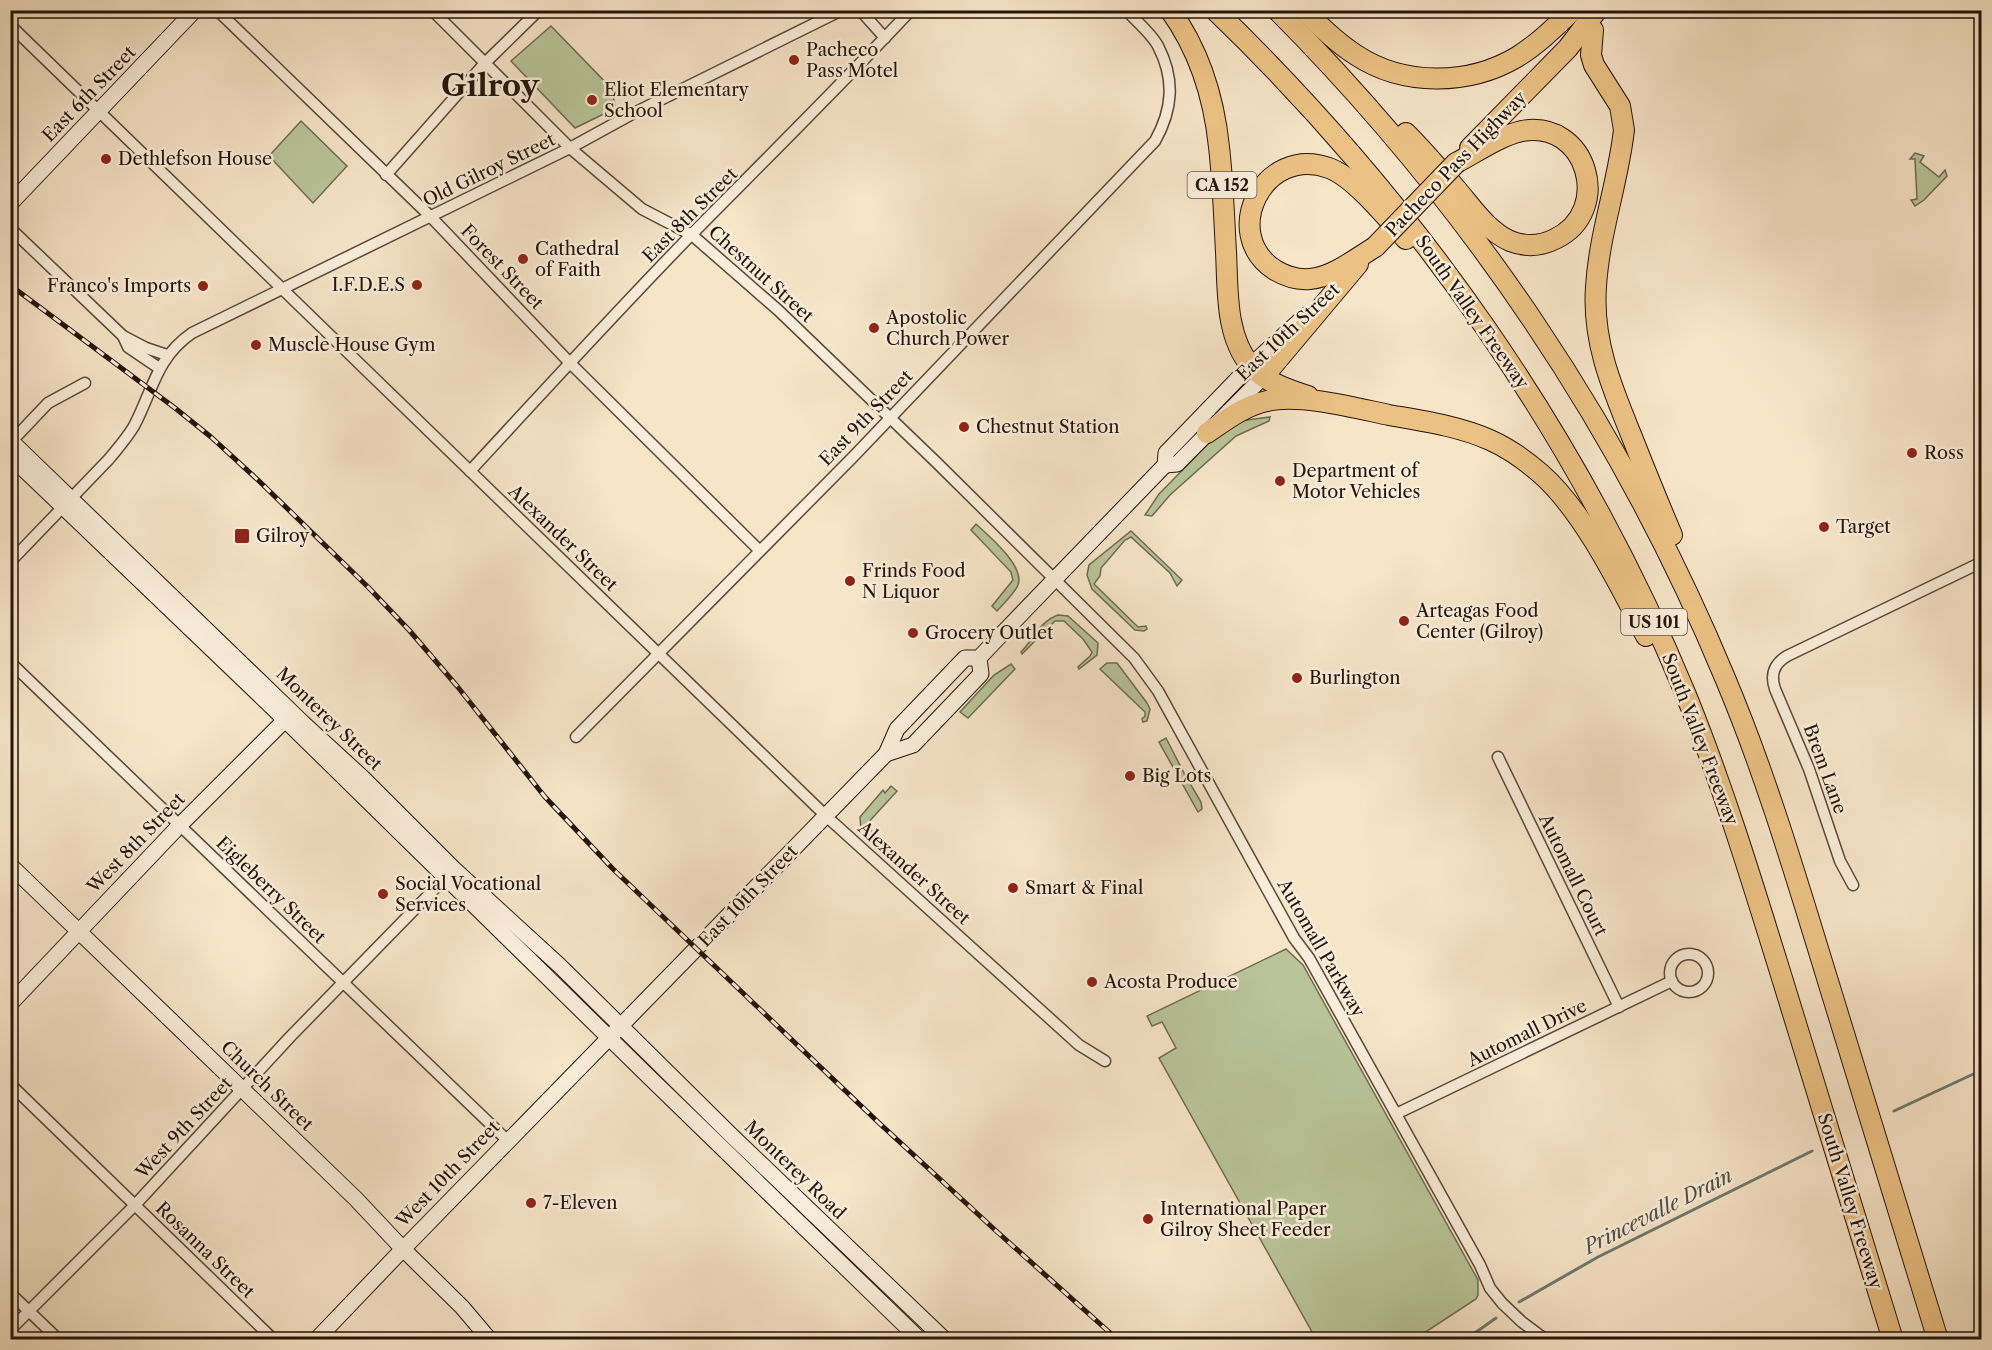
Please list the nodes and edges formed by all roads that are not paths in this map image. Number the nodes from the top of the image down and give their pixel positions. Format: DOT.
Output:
graph roads {
  1 [pos="195,10"];
  2 [pos="217,10"];
  3 [pos="432,10"];
  4 [pos="539,10"];
  5 [pos="842,10"];
  6 [pos="860,10"];
  7 [pos="911,10"];
  8 [pos="1126,10"];
  9 [pos="1170,10"];
  10 [pos="1215,10"];
  11 [pos="1304,10"];
  12 [pos="1573,10"];
  13 [pos="1597,10"];
  14 [pos="1613,10"];
  15 [pos="1277,11"];
  16 [pos="10,25"];
  17 [pos="1593,30"];
  18 [pos="885,38"];
  19 [pos="1568,48"];
  20 [pos="485,63"];
  21 [pos="1607,85"];
  22 [pos="100,110"];
  23 [pos="570,148"];
  24 [pos="1456,163"];
  25 [pos="386,175"];
  26 [pos="10,204"];
  27 [pos="431,217"];
  28 [pos="10,228"];
  29 [pos="692,235"];
  30 [pos="1375,247"];
  31 [pos="1344,280"];
  32 [pos="281,288"];
  33 [pos="123,336"];
  34 [pos="167,355"];
  35 [pos="570,363"];
  36 [pos="159,368"];
  37 [pos="1257,371"];
  38 [pos="85,383"];
  39 [pos="1526,388"];
  40 [pos="1336,404"];
  41 [pos="890,416"];
  42 [pos="1207,433"];
  43 [pos="11,446"];
  44 [pos="1165,465"];
  45 [pos="470,471"];
  46 [pos="68,502"];
  47 [pos="759,550"];
  48 [pos="10,562"];
  49 [pos="1982,562"];
  50 [pos="1055,579"];
  51 [pos="1686,589"];
  52 [pos="659,654"];
  53 [pos="979,658"];
  54 [pos="10,662"];
  55 [pos="289,716"];
  56 [pos="576,737"];
  57 [pos="886,754"];
  58 [pos="1498,757"];
  59 [pos="1714,768"];
  60 [pos="826,816"];
  61 [pos="180,825"];
  62 [pos="10,865"];
  63 [pos="450,873"];
  64 [pos="1853,885"];
  65 [pos="78,931"];
  66 [pos="1672,981"];
  67 [pos="343,982"];
  68 [pos="10,1004"];
  69 [pos="1619,1007"];
  70 [pos="621,1026"];
  71 [pos="608,1038"];
  72 [pos="1105,1061"];
  73 [pos="10,1084"];
  74 [pos="243,1089"];
  75 [pos="1396,1114"];
  76 [pos="508,1141"];
  77 [pos="135,1205"];
  78 [pos="402,1249"];
  79 [pos="10,1293"];
  80 [pos="29,1311"];
  81 [pos="10,1330"];
  82 [pos="58,1340"];
  83 [pos="274,1340"];
  84 [pos="316,1340"];
  85 [pos="490,1340"];
  86 [pos="920,1340"];
  87 [pos="945,1340"];
  88 [pos="1546,1340"];
  89 [pos="1893,1340"];
  90 [pos="1938,1340"];
  1 -- 22 [label="main road, East 6th Street"];
  2 -- 25 [label="street, Forest Street"];
  3 -- 20 [label="street, Chestnut Street"];
  4 -- 20 [label="street"];
  5 -- 23 [label="street, Old Gilroy Street"];
  6 -- 18 [label="street"];
  7 -- 18 [label="street, East 8th Street"];
  8 -- 41 [label="street, East 9th Street"];
  9 -- 37 [label="highway, CA 152"];
  10 -- 39 [label="highway, South Valley Freeway / US 101"];
  11 -- 12 [label="highway"];
  13 -- 19 [label="highway, Pacheco Pass Highway"];
  14 -- 17 [label="highway, Pacheco Pass Highway"];
  15 -- 24 [label="highway"];
  15 -- 51 [label="highway, US 101"];
  16 -- 22 [label="street, Alexander Street"];
  17 -- 19 [label="highway, Pacheco Pass Highway"];
  17 -- 21 [label="highway"];
  18 -- 29 [label="street, East 8th Street"];
  19 -- 21 [label="highway"];
  19 -- 24 [label="highway, Pacheco Pass Highway"];
  20 -- 23 [label="street, Chestnut Street"];
  20 -- 25 [label="street"];
  21 -- 51 [label="highway"];
  22 -- 26 [label="main road, East 6th Street"];
  22 -- 32 [label="street, Alexander Street"];
  23 -- 27 [label="street, Old Gilroy Street"];
  23 -- 29 [label="street, Chestnut Street"];
  24 -- 30 [label="highway, Pacheco Pass Highway, bridge"];
  25 -- 27 [label="street, Forest Street"];
  27 -- 32 [label="street, Old Gilroy Street"];
  27 -- 35 [label="street, Forest Street"];
  28 -- 33 [label="street"];
  29 -- 35 [label="street, East 8th Street"];
  29 -- 41 [label="street, Chestnut Street"];
  30 -- 31 [label="highway, Pacheco Pass Highway"];
  30 -- 39 [label="highway"];
  31 -- 37 [label="highway, East 10th Street"];
  32 -- 34 [label="street, Old Gilroy Street"];
  32 -- 45 [label="street, Alexander Street"];
  33 -- 34 [label="street"];
  33 -- 36 [label="street"];
  34 -- 36 [label="street, Old Gilroy Street"];
  35 -- 45 [label="street, East 8th Street"];
  35 -- 47 [label="street, Forest Street"];
  36 -- 46 [label="street, Old Gilroy Street"];
  37 -- 40 [label="highway"];
  37 -- 42 [label="main road, East 10th Street"];
  37 -- 44 [label="main road, East 10th Street"];
  38 -- 43 [label="street"];
  39 -- 59 [label="highway, South Valley Freeway / US 101"];
  40 -- 42 [label="highway"];
  40 -- 59 [label="highway"];
  41 -- 47 [label="street, East 9th Street"];
  41 -- 50 [label="street, Chestnut Street"];
  42 -- 44 [label="main road, East 10th Street"];
  43 -- 46 [label="main road, Monterey Street"];
  44 -- 50 [label="main road, East 10th Street"];
  45 -- 52 [label="street, Alexander Street"];
  46 -- 48 [label="street, Old Gilroy Street"];
  46 -- 55 [label="main road, Monterey Street"];
  47 -- 52 [label="street, East 9th Street"];
  49 -- 64 [label="street, Brem Lane"];
  50 -- 53 [label="main road, East 10th Street"];
  50 -- 75 [label="street, Automall Parkway"];
  51 -- 90 [label="highway, US 101"];
  52 -- 56 [label="street, East 9th Street"];
  52 -- 60 [label="street, Alexander Street"];
  53 -- 57 [label="main road, East 10th Street"];
  53 -- 57 [label="main road, East 10th Street"];
  54 -- 61 [label="street, Eigleberry Street"];
  55 -- 61 [label="main road, West 8th Street"];
  55 -- 63 [label="main road, Monterey Street"];
  57 -- 60 [label="main road, East 10th Street"];
  58 -- 69 [label="street, Automall Court"];
  59 -- 89 [label="highway, South Valley Freeway / US 101"];
  60 -- 70 [label="main road, East 10th Street"];
  60 -- 72 [label="street, Alexander Street"];
  61 -- 65 [label="main road, West 8th Street"];
  61 -- 67 [label="street, Eigleberry Street"];
  62 -- 65 [label="main road, Church Street"];
  63 -- 67 [label="street, West 9th Street"];
  63 -- 70 [label="main road, Monterey Street"];
  63 -- 71 [label="main road, Monterey Street"];
  65 -- 68 [label="main road, West 8th Street"];
  65 -- 74 [label="main road, Church Street"];
  66 -- 69 [label="street, Automall Drive"];
  67 -- 74 [label="street, West 9th Street"];
  67 -- 76 [label="street, Eigleberry Street"];
  69 -- 75 [label="street, Automall Drive"];
  70 -- 71 [label="main road, East 10th Street"];
  70 -- 87 [label="main road, Monterey Road"];
  71 -- 76 [label="main road, West 10th Street"];
  71 -- 86 [label="main road, Monterey Road"];
  73 -- 77 [label="street, Rosanna Street"];
  74 -- 77 [label="street, West 9th Street"];
  74 -- 78 [label="main road, Church Street"];
  75 -- 88 [label="street, Automall Parkway"];
  76 -- 78 [label="main road, West 10th Street"];
  77 -- 80 [label="street, West 9th Street"];
  77 -- 83 [label="street, Rosanna Street"];
  78 -- 84 [label="main road, West 10th Street"];
  78 -- 85 [label="main road, Church Street"];
  79 -- 80 [label="street"];
  80 -- 81 [label="street, West 9th Street"];
  80 -- 82 [label="street"];
}
